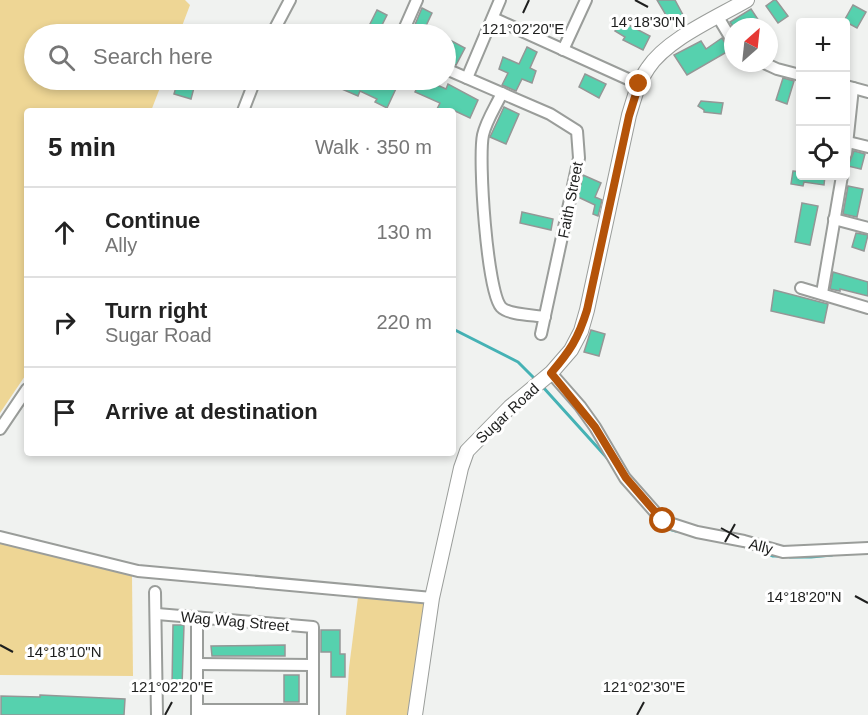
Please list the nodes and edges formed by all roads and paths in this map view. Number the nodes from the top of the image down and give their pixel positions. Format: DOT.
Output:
graph roads {
  1 [pos="290,0"];
  2 [pos="417,0"];
  3 [pos="500,0"];
  4 [pos="586,0"];
  5 [pos="747,0"];
  6 [pos="718,16"];
  7 [pos="492,18"];
  8 [pos="277,24"];
  9 [pos="406,24"];
  10 [pos="724,26"];
  11 [pos="563,50"];
  12 [pos="778,69"];
  13 [pos="456,73"];
  14 [pos="796,74"];
  15 [pos="467,78"];
  16 [pos="639,84"];
  17 [pos="850,87"];
  18 [pos="251,90"];
  19 [pos="868,92"];
  20 [pos="502,93"];
  21 [pos="244,108"];
  22 [pos="850,142"];
  23 [pos="868,147"];
  24 [pos="841,180"];
  25 [pos="834,219"];
  26 [pos="868,228"];
  27 [pos="801,288"];
  28 [pos="822,293"];
  29 [pos="868,308"];
  30 [pos="545,317"];
  31 [pos="541,334"];
  32 [pos="551,373"];
  33 [pos="24,393"];
  34 [pos="0,429"];
  35 [pos="0,537"];
  36 [pos="868,548"];
  37 [pos="155,592"];
  38 [pos="432,598"];
  39 [pos="156,614"];
  40 [pos="197,618"];
  41 [pos="197,664"];
  42 [pos="312,665"];
  43 [pos="197,712"];
  44 [pos="313,713"];
  45 [pos="157,715"];
  46 [pos="415,715"];
  1 -- 8 [label="street"];
  2 -- 9 [label="street"];
  3 -- 7 [label="street"];
  4 -- 11 [label="street"];
  5 -- 6 [label="main road, Sugar Road"];
  6 -- 10 [label="street"];
  6 -- 16 [label="main road, Sugar Road"];
  7 -- 11 [label="street"];
  7 -- 15 [label="street"];
  11 -- 16 [label="street"];
  12 -- 14 [label="street"];
  13 -- 15 [label="street, Faith Street"];
  15 -- 20 [label="street, Faith Street"];
  16 -- 32 [label="main road, Sugar Road"];
  17 -- 19 [label="street"];
  18 -- 21 [label="street"];
  20 -- 30 [label="street"];
  20 -- 30 [label="street, Faith Street"];
  22 -- 23 [label="street"];
  24 -- 25 [label="street"];
  25 -- 26 [label="street"];
  25 -- 28 [label="street"];
  27 -- 28 [label="street"];
  28 -- 29 [label="street"];
  30 -- 31 [label="street, Faith Street"];
  32 -- 36 [label="street, Ally"];
  32 -- 38 [label="main road, Sugar Road"];
  33 -- 34 [label="street"];
  35 -- 38 [label="street"];
  37 -- 39 [label="street"];
  38 -- 46 [label="main road, Sugar Road"];
  39 -- 40 [label="street, Wag Wag Street"];
  39 -- 45 [label="street"];
  40 -- 41 [label="street"];
  40 -- 42 [label="street, Wag Wag Street"];
  41 -- 42 [label="street"];
  41 -- 43 [label="street"];
  42 -- 44 [label="street"];
  43 -- 44 [label="street"];
}
